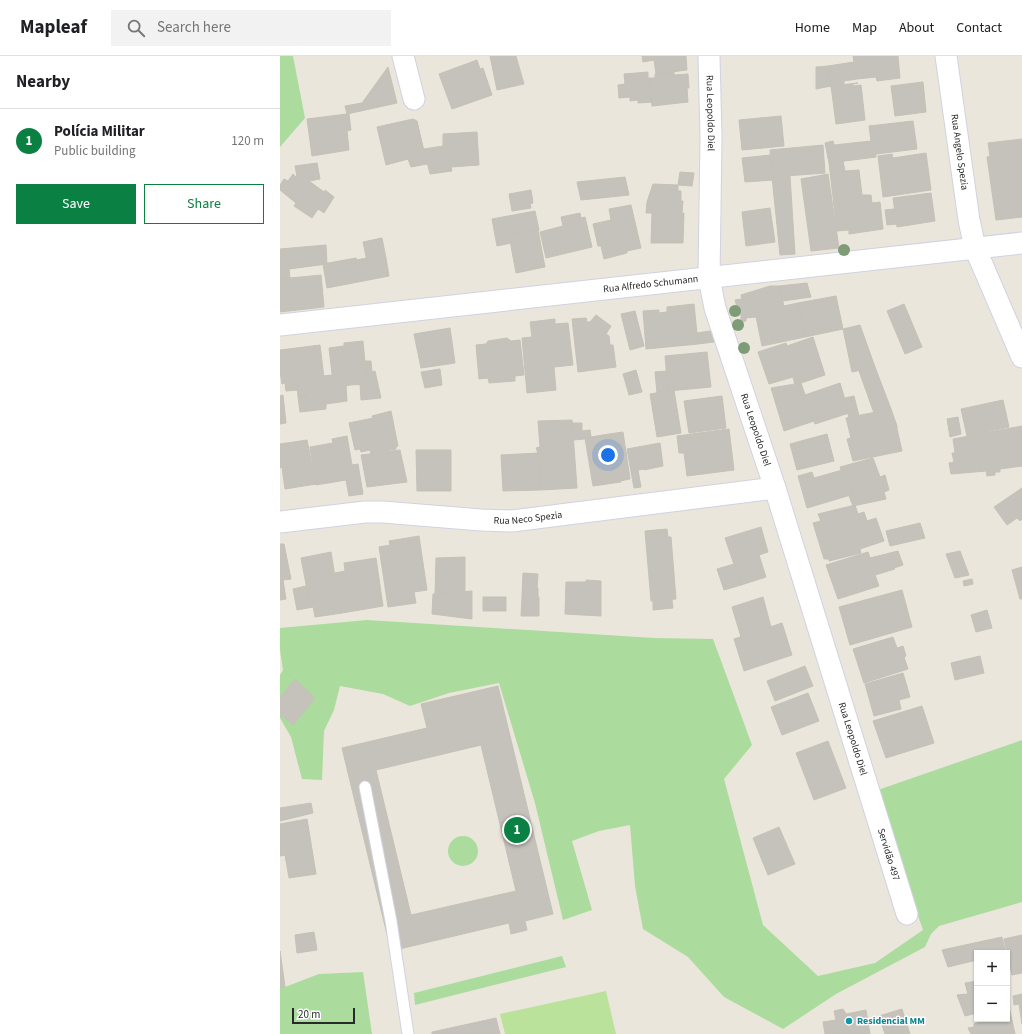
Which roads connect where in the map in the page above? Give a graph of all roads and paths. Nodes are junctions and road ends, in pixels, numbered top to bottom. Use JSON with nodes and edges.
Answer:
{"nodes":[{"id":1,"x":403,"y":56,"type":"edge"},
{"id":2,"x":709,"y":56,"type":"edge"},
{"id":3,"x":946,"y":56,"type":"edge"},
{"id":4,"x":414,"y":99,"type":"dead end"},
{"id":5,"x":1022,"y":243,"type":"edge"},
{"id":6,"x":975,"y":248,"type":"junction"},
{"id":7,"x":710,"y":278,"type":"junction"},
{"id":8,"x":280,"y":325,"type":"edge"},
{"id":9,"x":1022,"y":357,"type":"edge"},
{"id":10,"x":775,"y":488,"type":"junction"},
{"id":11,"x":280,"y":522,"type":"edge"},
{"id":12,"x":365,"y":787,"type":"dead end"},
{"id":13,"x":869,"y":794,"type":"joint"},
{"id":14,"x":907,"y":914,"type":"dead end"},
{"id":15,"x":408,"y":1034,"type":"edge"}],
"edges":[{"from":1,"to":4,"type":"street"},
{"from":2,"to":7,"type":"street","name":"Rua Leopoldo Diel"},
{"from":3,"to":6,"type":"street","name":"Rua Angelo Spezia"},
{"from":5,"to":6,"type":"street","name":"Rua Alfredo Schumann"},
{"from":6,"to":7,"type":"street","name":"Rua Alfredo Schumann"},
{"from":6,"to":9,"type":"street","name":"Rua Angelo Spezia"},
{"from":7,"to":8,"type":"street","name":"Rua Alfredo Schumann"},
{"from":7,"to":10,"type":"street","name":"Rua Leopoldo Diel"},
{"from":10,"to":11,"type":"street","name":"Rua Neco Spezia"},
{"from":10,"to":13,"type":"street","name":"Rua Leopoldo Diel"},
{"from":12,"to":15,"type":"lane"},
{"from":13,"to":14,"type":"street","name":"Servidão 497"}]}
